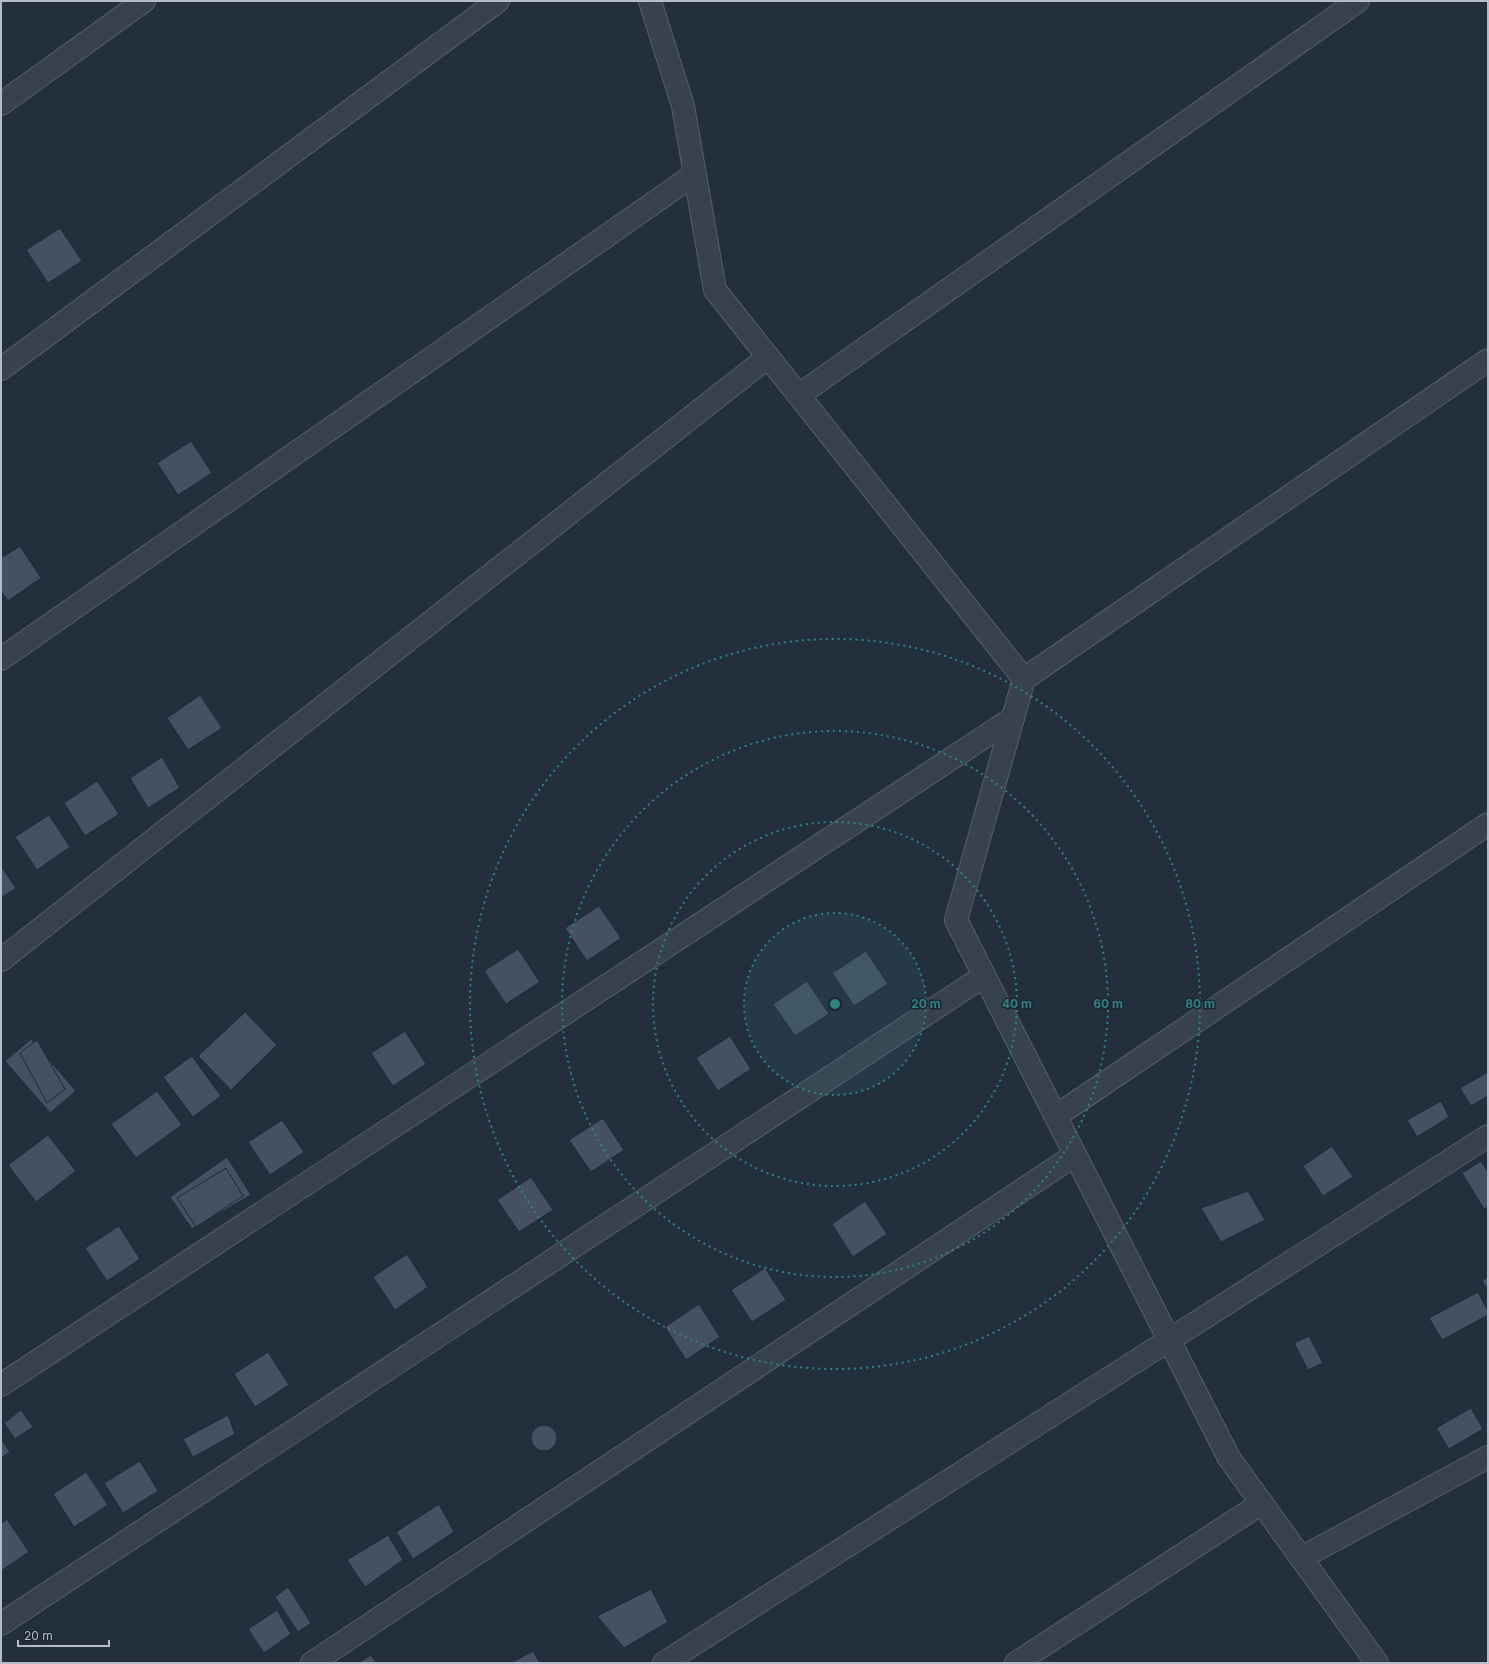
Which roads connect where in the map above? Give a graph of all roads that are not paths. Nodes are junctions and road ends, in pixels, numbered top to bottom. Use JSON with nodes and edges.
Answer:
{"nodes":[{"id":1,"x":144,"y":1,"type":"edge"},
{"id":2,"x":498,"y":1,"type":"edge"},
{"id":3,"x":650,"y":1,"type":"edge"},
{"id":4,"x":1358,"y":1,"type":"edge"},
{"id":5,"x":1,"y":104,"type":"edge"},
{"id":6,"x":695,"y":174,"type":"junction"},
{"id":7,"x":768,"y":357,"type":"junction"},
{"id":8,"x":1488,"y":360,"type":"edge"},
{"id":9,"x":1,"y":369,"type":"edge"},
{"id":10,"x":799,"y":395,"type":"junction"},
{"id":11,"x":1,"y":660,"type":"edge"},
{"id":12,"x":1024,"y":679,"type":"junction"},
{"id":13,"x":1013,"y":718,"type":"junction"},
{"id":14,"x":1488,"y":824,"type":"edge"},
{"id":15,"x":1,"y":960,"type":"edge"},
{"id":16,"x":984,"y":976,"type":"junction"},
{"id":17,"x":1056,"y":1116,"type":"junction"},
{"id":18,"x":1488,"y":1136,"type":"edge"},
{"id":19,"x":1075,"y":1156,"type":"junction"},
{"id":20,"x":1169,"y":1339,"type":"junction"},
{"id":21,"x":1,"y":1386,"type":"edge"},
{"id":22,"x":1488,"y":1458,"type":"edge"},
{"id":23,"x":1262,"y":1503,"type":"junction"},
{"id":24,"x":1301,"y":1558,"type":"junction"},
{"id":25,"x":1,"y":1624,"type":"edge"},
{"id":26,"x":312,"y":1663,"type":"edge"},
{"id":27,"x":664,"y":1663,"type":"edge"},
{"id":28,"x":1016,"y":1663,"type":"edge"},
{"id":29,"x":1378,"y":1663,"type":"edge"}],
"edges":[{"from":1,"to":5,"type":"street"},
{"from":2,"to":9,"type":"street"},
{"from":3,"to":6,"type":"street"},
{"from":4,"to":10,"type":"street"},
{"from":6,"to":7,"type":"street"},
{"from":6,"to":11,"type":"street"},
{"from":7,"to":10,"type":"street"},
{"from":7,"to":15,"type":"street"},
{"from":8,"to":12,"type":"street"},
{"from":10,"to":12,"type":"street"},
{"from":12,"to":13,"type":"street"},
{"from":13,"to":16,"type":"street"},
{"from":13,"to":21,"type":"street"},
{"from":14,"to":17,"type":"street"},
{"from":16,"to":17,"type":"street"},
{"from":16,"to":25,"type":"street"},
{"from":17,"to":19,"type":"street"},
{"from":18,"to":20,"type":"street"},
{"from":19,"to":20,"type":"street"},
{"from":19,"to":26,"type":"street"},
{"from":20,"to":23,"type":"street"},
{"from":20,"to":27,"type":"street"},
{"from":22,"to":24,"type":"street"},
{"from":23,"to":24,"type":"street"},
{"from":23,"to":28,"type":"street"},
{"from":24,"to":29,"type":"street"}]}
